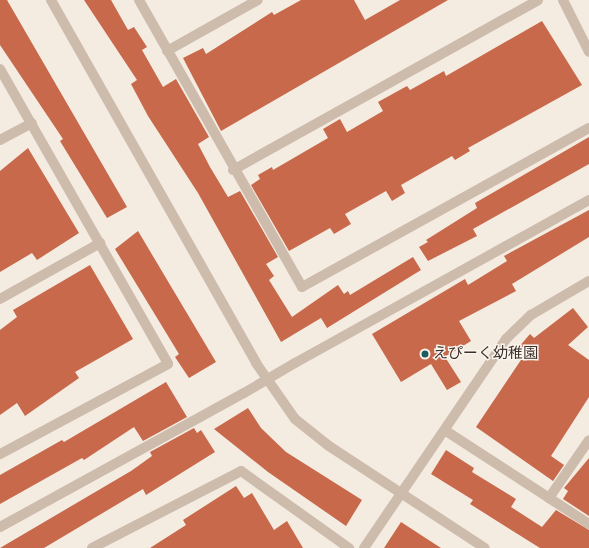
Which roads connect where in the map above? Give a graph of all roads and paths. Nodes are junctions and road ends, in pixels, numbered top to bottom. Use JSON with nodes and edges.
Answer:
{"nodes":[{"id":1,"x":51,"y":0,"type":"edge"},
{"id":2,"x":138,"y":0,"type":"edge"},
{"id":3,"x":258,"y":0,"type":"edge"},
{"id":4,"x":538,"y":0,"type":"edge"},
{"id":5,"x":563,"y":0,"type":"edge"},
{"id":6,"x":167,"y":51,"type":"junction"},
{"id":7,"x":589,"y":52,"type":"edge"},
{"id":8,"x":0,"y":68,"type":"edge"},
{"id":9,"x":32,"y":123,"type":"junction"},
{"id":10,"x":589,"y":128,"type":"edge"},
{"id":11,"x":0,"y":140,"type":"edge"},
{"id":12,"x":233,"y":170,"type":"junction"},
{"id":13,"x":589,"y":200,"type":"edge"},
{"id":14,"x":100,"y":243,"type":"junction"},
{"id":15,"x":589,"y":281,"type":"edge"},
{"id":16,"x":0,"y":299,"type":"edge"},
{"id":17,"x":446,"y":431,"type":"junction"},
{"id":18,"x":589,"y":440,"type":"edge"},
{"id":19,"x":0,"y":454,"type":"edge"},
{"id":20,"x":401,"y":492,"type":"junction"},
{"id":21,"x":549,"y":498,"type":"junction"},
{"id":22,"x":589,"y":524,"type":"edge"},
{"id":23,"x":0,"y":527,"type":"edge"},
{"id":24,"x":92,"y":548,"type":"edge"},
{"id":25,"x":349,"y":548,"type":"edge"},
{"id":26,"x":364,"y":548,"type":"edge"},
{"id":27,"x":485,"y":548,"type":"edge"}],
"edges":[{"from":1,"to":20,"type":"street"},
{"from":2,"to":6,"type":"street"},
{"from":3,"to":6,"type":"street"},
{"from":4,"to":12,"type":"street"},
{"from":5,"to":7,"type":"street"},
{"from":6,"to":12,"type":"street"},
{"from":8,"to":9,"type":"street"},
{"from":9,"to":11,"type":"street"},
{"from":9,"to":14,"type":"street"},
{"from":10,"to":12,"type":"street"},
{"from":13,"to":23,"type":"street","bridge":true},
{"from":14,"to":16,"type":"street"},
{"from":14,"to":19,"type":"street"},
{"from":15,"to":17,"type":"street"},
{"from":17,"to":20,"type":"street"},
{"from":17,"to":21,"type":"street"},
{"from":18,"to":21,"type":"street"},
{"from":20,"to":26,"type":"street"},
{"from":20,"to":27,"type":"street"},
{"from":21,"to":22,"type":"street"},
{"from":24,"to":25,"type":"street"}]}
